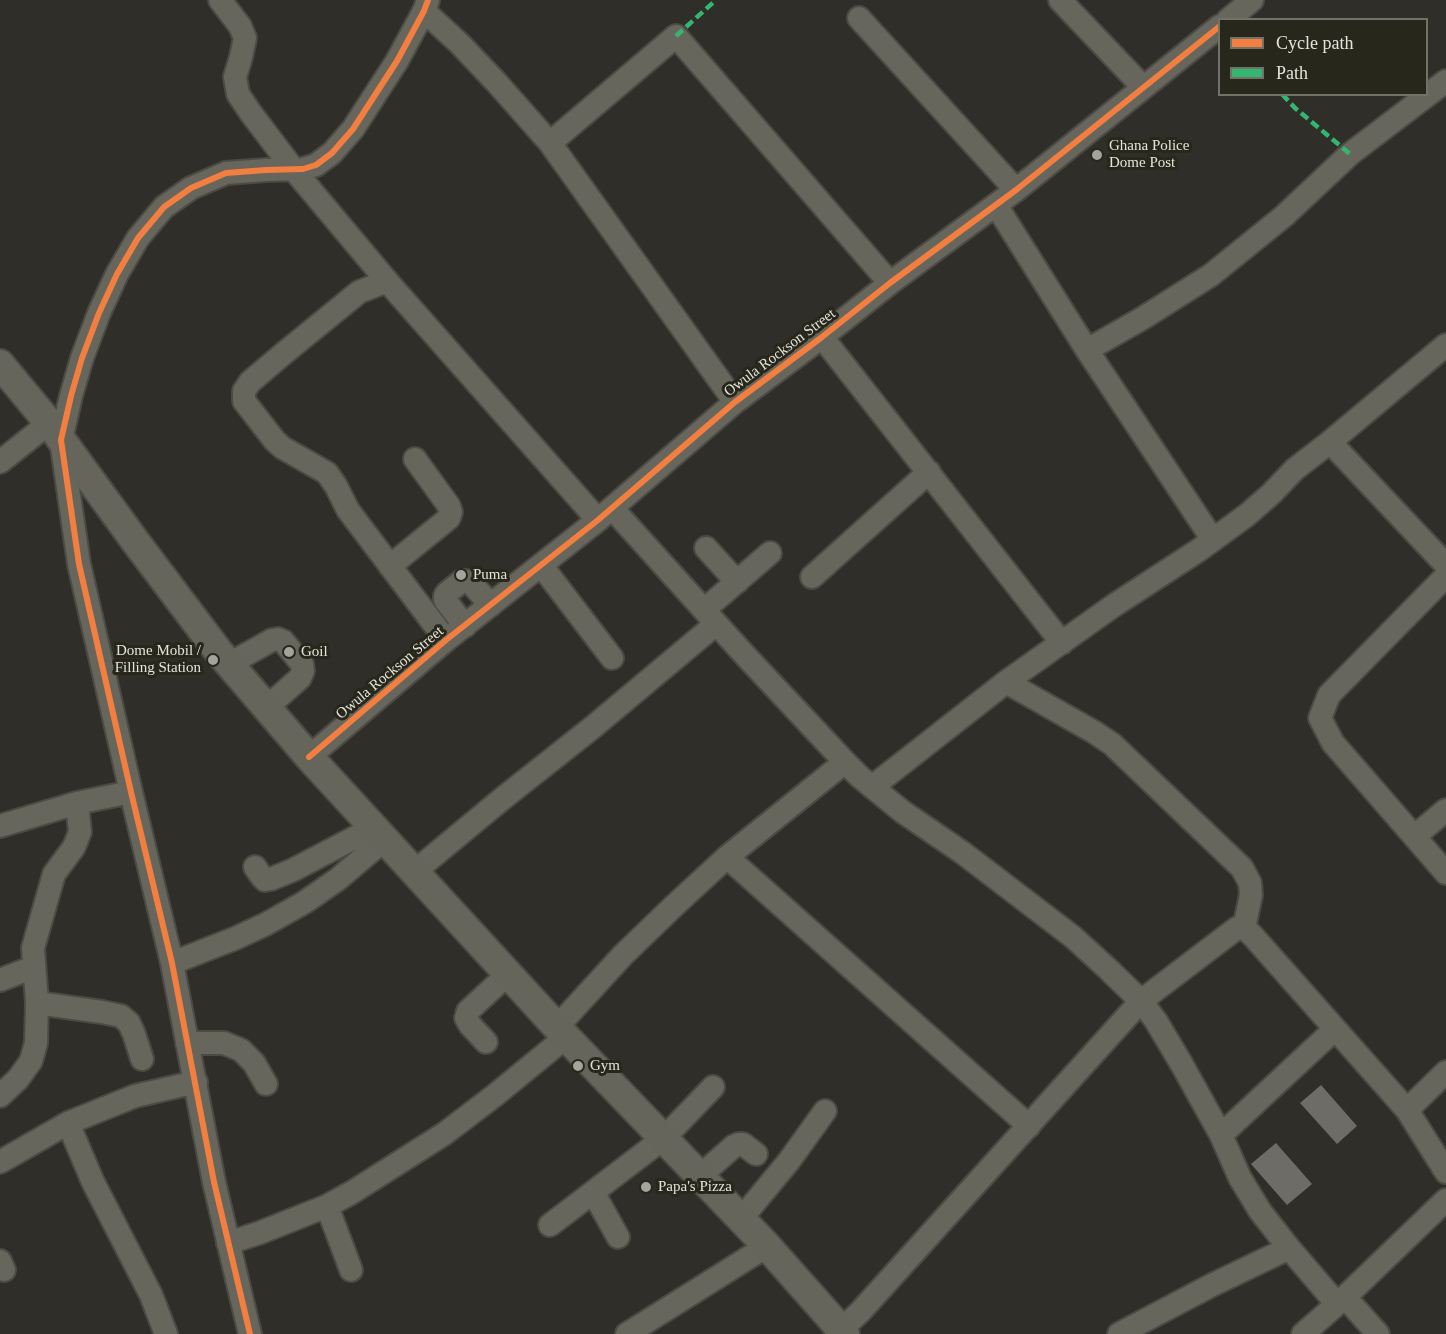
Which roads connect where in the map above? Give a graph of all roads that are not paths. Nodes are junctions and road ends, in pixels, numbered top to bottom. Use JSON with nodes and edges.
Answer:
{"nodes":[{"id":1,"x":220,"y":0,"type":"edge"},
{"id":2,"x":1060,"y":0,"type":"edge"},
{"id":3,"x":1252,"y":0,"type":"edge"},
{"id":4,"x":426,"y":5,"type":"edge"},
{"id":5,"x":859,"y":18,"type":"dead end"},
{"id":6,"x":1230,"y":18,"type":"edge"},
{"id":7,"x":1218,"y":28,"type":"edge"},
{"id":8,"x":1446,"y":81,"type":"edge"},
{"id":9,"x":1143,"y":87,"type":"junction"},
{"id":10,"x":1428,"y":95,"type":"edge"},
{"id":11,"x":1426,"y":96,"type":"edge"},
{"id":12,"x":550,"y":143,"type":"junction"},
{"id":13,"x":294,"y":170,"type":"junction"},
{"id":14,"x":1016,"y":190,"type":"junction"},
{"id":15,"x":996,"y":205,"type":"junction"},
{"id":16,"x":387,"y":281,"type":"junction"},
{"id":17,"x":890,"y":283,"type":"junction"},
{"id":18,"x":822,"y":337,"type":"junction"},
{"id":19,"x":1446,"y":345,"type":"edge"},
{"id":20,"x":1087,"y":350,"type":"junction"},
{"id":21,"x":0,"y":364,"type":"edge"},
{"id":22,"x":735,"y":402,"type":"junction"},
{"id":23,"x":55,"y":431,"type":"junction"},
{"id":24,"x":1330,"y":442,"type":"junction"},
{"id":25,"x":415,"y":459,"type":"dead end"},
{"id":26,"x":0,"y":462,"type":"edge"},
{"id":27,"x":929,"y":472,"type":"junction"},
{"id":28,"x":605,"y":514,"type":"junction"},
{"id":29,"x":1213,"y":540,"type":"junction"},
{"id":30,"x":706,"y":548,"type":"dead end"},
{"id":31,"x":770,"y":554,"type":"dead end"},
{"id":32,"x":541,"y":565,"type":"junction"},
{"id":33,"x":1446,"y":565,"type":"edge"},
{"id":34,"x":390,"y":566,"type":"junction"},
{"id":35,"x":1446,"y":576,"type":"edge"},
{"id":36,"x":812,"y":577,"type":"dead end"},
{"id":37,"x":737,"y":582,"type":"junction"},
{"id":38,"x":491,"y":605,"type":"junction"},
{"id":39,"x":710,"y":617,"type":"junction"},
{"id":40,"x":465,"y":626,"type":"junction"},
{"id":41,"x":446,"y":640,"type":"junction"},
{"id":42,"x":1062,"y":643,"type":"junction"},
{"id":43,"x":612,"y":658,"type":"dead end"},
{"id":44,"x":229,"y":664,"type":"junction"},
{"id":45,"x":1006,"y":682,"type":"junction"},
{"id":46,"x":266,"y":708,"type":"junction"},
{"id":47,"x":309,"y":757,"type":"junction"},
{"id":48,"x":845,"y":762,"type":"junction"},
{"id":49,"x":872,"y":787,"type":"junction"},
{"id":50,"x":131,"y":792,"type":"junction"},
{"id":51,"x":77,"y":803,"type":"junction"},
{"id":52,"x":1446,"y":810,"type":"edge"},
{"id":53,"x":0,"y":826,"type":"edge"},
{"id":54,"x":378,"y":834,"type":"junction"},
{"id":55,"x":1415,"y":837,"type":"junction"},
{"id":56,"x":727,"y":857,"type":"junction"},
{"id":57,"x":255,"y":867,"type":"dead end"},
{"id":58,"x":414,"y":872,"type":"junction"},
{"id":59,"x":1446,"y":873,"type":"edge"},
{"id":60,"x":1245,"y":928,"type":"junction"},
{"id":61,"x":172,"y":963,"type":"junction"},
{"id":62,"x":34,"y":967,"type":"junction"},
{"id":63,"x":508,"y":974,"type":"junction"},
{"id":64,"x":0,"y":980,"type":"edge"},
{"id":65,"x":1141,"y":1001,"type":"junction"},
{"id":66,"x":37,"y":1004,"type":"junction"},
{"id":67,"x":1334,"y":1030,"type":"junction"},
{"id":68,"x":562,"y":1032,"type":"junction"},
{"id":69,"x":486,"y":1042,"type":"dead end"},
{"id":70,"x":187,"y":1043,"type":"junction"},
{"id":71,"x":142,"y":1059,"type":"dead end"},
{"id":72,"x":1446,"y":1072,"type":"edge"},
{"id":73,"x":196,"y":1082,"type":"junction"},
{"id":74,"x":266,"y":1084,"type":"dead end"},
{"id":75,"x":713,"y":1087,"type":"dead end"},
{"id":76,"x":0,"y":1096,"type":"edge"},
{"id":77,"x":1407,"y":1110,"type":"junction"},
{"id":78,"x":825,"y":1111,"type":"dead end"},
{"id":79,"x":68,"y":1123,"type":"junction"},
{"id":80,"x":1029,"y":1126,"type":"junction"},
{"id":81,"x":1221,"y":1135,"type":"junction"},
{"id":82,"x":664,"y":1138,"type":"junction"},
{"id":83,"x":756,"y":1154,"type":"dead end"},
{"id":84,"x":0,"y":1162,"type":"edge"},
{"id":85,"x":1446,"y":1172,"type":"edge"},
{"id":86,"x":700,"y":1176,"type":"junction"},
{"id":87,"x":593,"y":1192,"type":"junction"},
{"id":88,"x":1446,"y":1200,"type":"edge"},
{"id":89,"x":327,"y":1206,"type":"junction"},
{"id":90,"x":741,"y":1219,"type":"junction"},
{"id":91,"x":550,"y":1225,"type":"dead end"},
{"id":92,"x":618,"y":1237,"type":"dead end"},
{"id":93,"x":228,"y":1243,"type":"junction"},
{"id":94,"x":767,"y":1246,"type":"junction"},
{"id":95,"x":1289,"y":1248,"type":"junction"},
{"id":96,"x":351,"y":1270,"type":"dead end"},
{"id":97,"x":1341,"y":1301,"type":"junction"},
{"id":98,"x":841,"y":1333,"type":"edge"},
{"id":99,"x":166,"y":1334,"type":"edge"},
{"id":100,"x":250,"y":1334,"type":"edge"},
{"id":101,"x":627,"y":1334,"type":"edge"},
{"id":102,"x":1119,"y":1334,"type":"edge"},
{"id":103,"x":1303,"y":1334,"type":"edge"},
{"id":104,"x":1378,"y":1334,"type":"edge"}],
"edges":[{"from":1,"to":13,"type":"street"},
{"from":2,"to":9,"type":"street"},
{"from":3,"to":6,"type":"street"},
{"from":4,"to":12,"type":"street"},
{"from":4,"to":13,"type":"street"},
{"from":5,"to":14,"type":"street"},
{"from":7,"to":9,"type":"street","name":"Owula Rockson Street"},
{"from":8,"to":10,"type":"street"},
{"from":9,"to":14,"type":"street","name":"Owula Rockson Street"},
{"from":11,"to":20,"type":"street"},
{"from":12,"to":17,"type":"street"},
{"from":12,"to":22,"type":"street"},
{"from":13,"to":16,"type":"street"},
{"from":13,"to":23,"type":"street"},
{"from":14,"to":15,"type":"street","name":"Owula Rockson Street"},
{"from":15,"to":17,"type":"street","name":"Owula Rockson Street"},
{"from":15,"to":20,"type":"street"},
{"from":16,"to":28,"type":"street"},
{"from":16,"to":34,"type":"street"},
{"from":17,"to":18,"type":"street","name":"Owula Rockson Street"},
{"from":18,"to":22,"type":"street","name":"Owula Rockson Street"},
{"from":18,"to":27,"type":"street"},
{"from":19,"to":24,"type":"street"},
{"from":20,"to":29,"type":"street"},
{"from":21,"to":23,"type":"main road"},
{"from":22,"to":28,"type":"street","name":"Owula Rockson Street"},
{"from":23,"to":26,"type":"street"},
{"from":23,"to":44,"type":"main road"},
{"from":23,"to":50,"type":"street"},
{"from":24,"to":29,"type":"street"},
{"from":24,"to":33,"type":"street"},
{"from":25,"to":34,"type":"street"},
{"from":27,"to":36,"type":"street"},
{"from":27,"to":42,"type":"street"},
{"from":28,"to":32,"type":"street","name":"Owula Rockson Street"},
{"from":28,"to":39,"type":"street"},
{"from":29,"to":42,"type":"street"},
{"from":30,"to":37,"type":"street"},
{"from":31,"to":37,"type":"street"},
{"from":32,"to":38,"type":"street","name":"Owula Rockson Street"},
{"from":32,"to":43,"type":"street"},
{"from":34,"to":41,"type":"street"},
{"from":35,"to":55,"type":"street"},
{"from":37,"to":39,"type":"street"},
{"from":38,"to":40,"type":"street","name":"Owula Rockson Street"},
{"from":38,"to":40,"type":"street"},
{"from":39,"to":48,"type":"street"},
{"from":39,"to":58,"type":"street"},
{"from":40,"to":41,"type":"street","name":"Owula Rockson Street"},
{"from":41,"to":47,"type":"street","name":"Owula Rockson Street"},
{"from":42,"to":45,"type":"street"},
{"from":44,"to":46,"type":"main road"},
{"from":44,"to":46,"type":"street"},
{"from":45,"to":49,"type":"street"},
{"from":45,"to":60,"type":"street"},
{"from":46,"to":47,"type":"main road"},
{"from":47,"to":54,"type":"main road"},
{"from":48,"to":49,"type":"street"},
{"from":48,"to":56,"type":"street"},
{"from":49,"to":65,"type":"street"},
{"from":50,"to":51,"type":"street"},
{"from":50,"to":61,"type":"street"},
{"from":51,"to":53,"type":"street"},
{"from":51,"to":62,"type":"street"},
{"from":52,"to":55,"type":"street"},
{"from":54,"to":57,"type":"street"},
{"from":54,"to":58,"type":"main road"},
{"from":54,"to":61,"type":"street"},
{"from":55,"to":59,"type":"street"},
{"from":56,"to":68,"type":"street"},
{"from":56,"to":80,"type":"street"},
{"from":58,"to":63,"type":"main road"},
{"from":60,"to":65,"type":"street"},
{"from":60,"to":67,"type":"street"},
{"from":61,"to":70,"type":"street"},
{"from":62,"to":64,"type":"street"},
{"from":62,"to":66,"type":"street"},
{"from":63,"to":68,"type":"main road"},
{"from":63,"to":69,"type":"street"},
{"from":65,"to":80,"type":"street"},
{"from":65,"to":81,"type":"street"},
{"from":66,"to":71,"type":"street"},
{"from":66,"to":76,"type":"street"},
{"from":67,"to":77,"type":"street"},
{"from":67,"to":81,"type":"street"},
{"from":68,"to":82,"type":"main road"},
{"from":68,"to":89,"type":"street"},
{"from":70,"to":73,"type":"street"},
{"from":70,"to":74,"type":"street"},
{"from":72,"to":77,"type":"street"},
{"from":73,"to":79,"type":"street"},
{"from":73,"to":93,"type":"street"},
{"from":75,"to":82,"type":"street"},
{"from":77,"to":85,"type":"street"},
{"from":78,"to":90,"type":"street"},
{"from":79,"to":84,"type":"street"},
{"from":79,"to":99,"type":"street"},
{"from":80,"to":98,"type":"street"},
{"from":81,"to":95,"type":"street"},
{"from":82,"to":86,"type":"main road"},
{"from":82,"to":87,"type":"street"},
{"from":83,"to":86,"type":"street"},
{"from":86,"to":90,"type":"main road"},
{"from":87,"to":91,"type":"street"},
{"from":87,"to":92,"type":"street"},
{"from":88,"to":97,"type":"street"},
{"from":89,"to":93,"type":"street"},
{"from":89,"to":96,"type":"street"},
{"from":90,"to":94,"type":"main road"},
{"from":93,"to":100,"type":"street"},
{"from":94,"to":98,"type":"main road"},
{"from":94,"to":101,"type":"street"},
{"from":95,"to":97,"type":"street"},
{"from":95,"to":102,"type":"street"},
{"from":97,"to":103,"type":"street"},
{"from":97,"to":104,"type":"street"}]}
